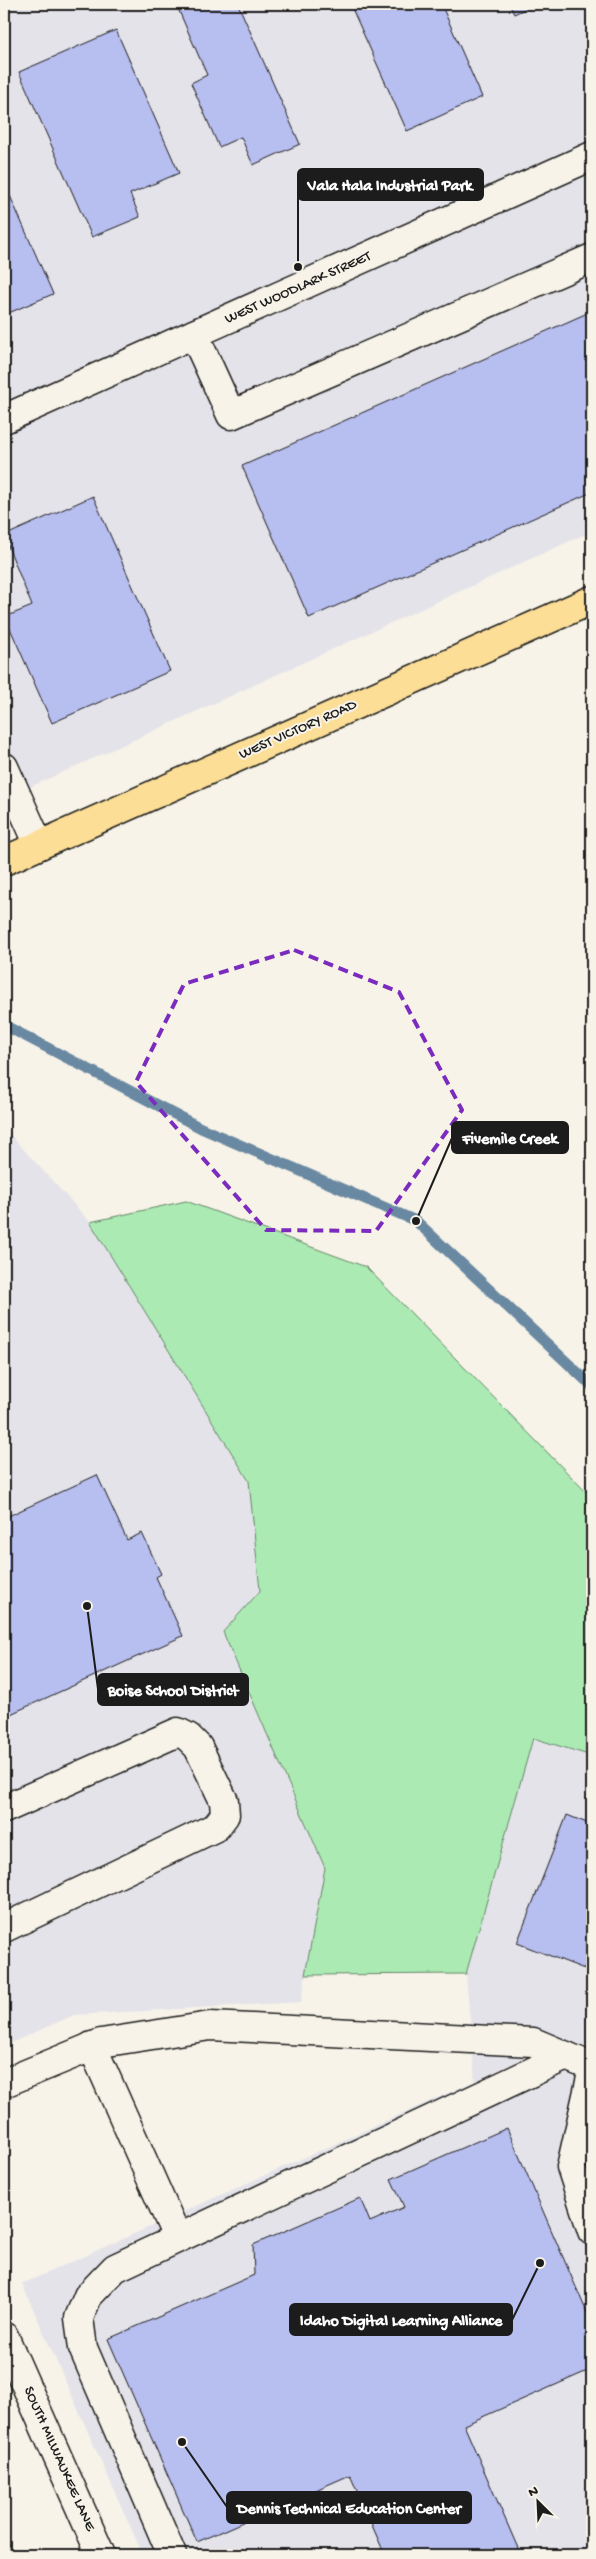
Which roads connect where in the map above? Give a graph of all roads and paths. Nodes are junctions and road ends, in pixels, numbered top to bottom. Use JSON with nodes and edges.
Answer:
{"nodes":[{"id":1,"x":592,"y":156,"type":"edge"},
{"id":2,"x":592,"y":258,"type":"edge"},
{"id":3,"x":194,"y":334,"type":"junction"},
{"id":4,"x":6,"y":414,"type":"edge"},
{"id":5,"x":592,"y":600,"type":"edge"},
{"id":6,"x":4,"y":767,"type":"edge"},
{"id":7,"x":39,"y":845,"type":"junction"},
{"id":8,"x":4,"y":861,"type":"edge"},
{"id":9,"x":4,"y":1809,"type":"edge"},
{"id":10,"x":4,"y":1928,"type":"edge"},
{"id":11,"x":92,"y":2046,"type":"junction"},
{"id":12,"x":566,"y":2056,"type":"junction"},
{"id":13,"x":592,"y":2067,"type":"edge"},
{"id":14,"x":592,"y":2073,"type":"edge"},
{"id":15,"x":4,"y":2083,"type":"edge"},
{"id":16,"x":592,"y":2231,"type":"edge"},
{"id":17,"x":177,"y":2237,"type":"junction"},
{"id":18,"x":4,"y":2336,"type":"edge"},
{"id":19,"x":101,"y":2555,"type":"edge"},
{"id":20,"x":172,"y":2555,"type":"edge"}],
"edges":[{"from":1,"to":3,"type":"street","name":"WEST WOODLARK STREET"},
{"from":2,"to":3,"type":"street"},
{"from":3,"to":4,"type":"street","name":"WEST WOODLARK STREET"},
{"from":5,"to":7,"type":"main road","name":"WEST VICTORY ROAD"},
{"from":6,"to":7,"type":"street"},
{"from":7,"to":8,"type":"main road","name":"WEST VICTORY ROAD"},
{"from":9,"to":10,"type":"street"},
{"from":11,"to":12,"type":"street"},
{"from":11,"to":15,"type":"street"},
{"from":11,"to":17,"type":"street"},
{"from":12,"to":13,"type":"street"},
{"from":12,"to":17,"type":"street"},
{"from":14,"to":16,"type":"street"},
{"from":17,"to":20,"type":"street"},
{"from":18,"to":19,"type":"street","name":"SOUTH MILWAUKEE LANE"}]}
